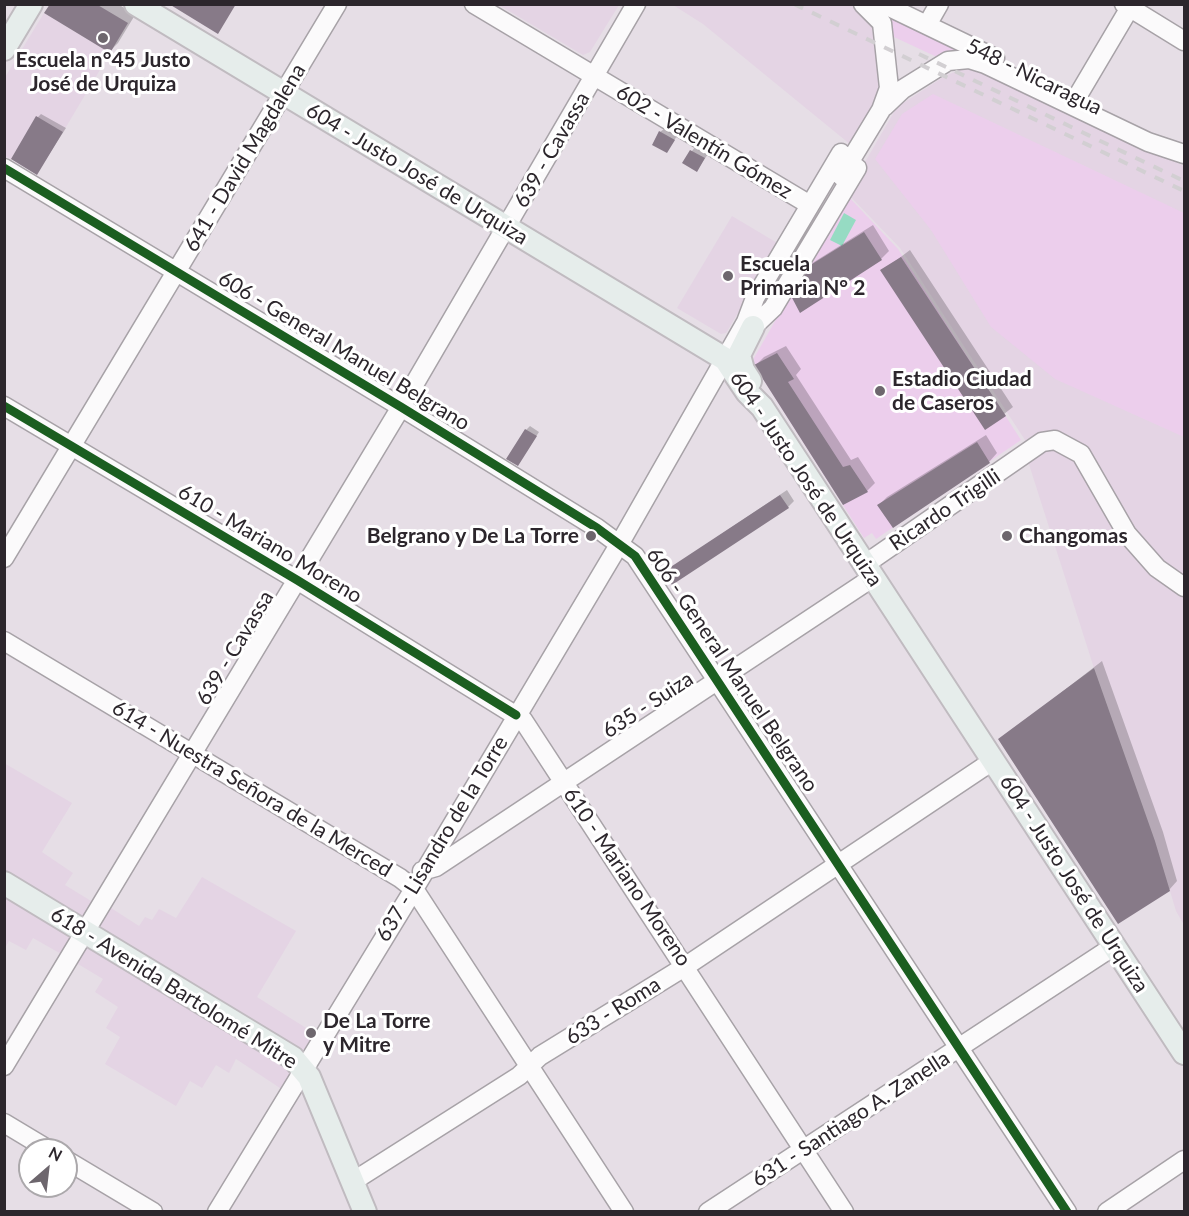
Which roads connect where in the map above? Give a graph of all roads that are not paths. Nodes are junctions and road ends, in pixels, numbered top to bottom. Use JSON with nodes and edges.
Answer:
{"nodes":[{"id":1,"x":31,"y":4,"type":"edge"},
{"id":2,"x":136,"y":4,"type":"edge"},
{"id":3,"x":337,"y":4,"type":"edge"},
{"id":4,"x":474,"y":4,"type":"edge"},
{"id":5,"x":636,"y":4,"type":"edge"},
{"id":6,"x":863,"y":4,"type":"edge"},
{"id":7,"x":883,"y":4,"type":"edge"},
{"id":8,"x":939,"y":4,"type":"edge"},
{"id":9,"x":1128,"y":6,"type":"edge"},
{"id":10,"x":927,"y":25,"type":"junction"},
{"id":11,"x":1185,"y":41,"type":"edge"},
{"id":12,"x":4,"y":49,"type":"edge"},
{"id":13,"x":594,"y":77,"type":"junction"},
{"id":14,"x":284,"y":93,"type":"junction"},
{"id":15,"x":1077,"y":98,"type":"junction"},
{"id":16,"x":881,"y":110,"type":"junction"},
{"id":17,"x":1185,"y":152,"type":"edge"},
{"id":18,"x":841,"y":153,"type":"dead end"},
{"id":19,"x":860,"y":163,"type":"dead end"},
{"id":20,"x":4,"y":168,"type":"edge"},
{"id":21,"x":810,"y":205,"type":"junction"},
{"id":22,"x":506,"y":228,"type":"junction"},
{"id":23,"x":176,"y":270,"type":"junction"},
{"id":24,"x":750,"y":325,"type":"junction"},
{"id":25,"x":725,"y":359,"type":"junction"},
{"id":26,"x":4,"y":406,"type":"edge"},
{"id":27,"x":401,"y":406,"type":"junction"},
{"id":28,"x":762,"y":407,"type":"junction"},
{"id":29,"x":71,"y":446,"type":"junction"},
{"id":30,"x":620,"y":543,"type":"junction"},
{"id":31,"x":4,"y":558,"type":"edge"},
{"id":32,"x":868,"y":571,"type":"junction"},
{"id":33,"x":297,"y":580,"type":"junction"},
{"id":34,"x":1185,"y":587,"type":"edge"},
{"id":35,"x":4,"y":641,"type":"edge"},
{"id":36,"x":719,"y":681,"type":"junction"},
{"id":37,"x":516,"y":715,"type":"junction"},
{"id":38,"x":194,"y":753,"type":"junction"},
{"id":39,"x":994,"y":760,"type":"junction"},
{"id":40,"x":564,"y":782,"type":"junction"},
{"id":41,"x":839,"y":863,"type":"junction"},
{"id":42,"x":422,"y":871,"type":"junction"},
{"id":43,"x":4,"y":883,"type":"edge"},
{"id":44,"x":414,"y":889,"type":"junction"},
{"id":45,"x":86,"y":932,"type":"junction"},
{"id":46,"x":1114,"y":946,"type":"junction"},
{"id":47,"x":686,"y":966,"type":"junction"},
{"id":48,"x":960,"y":1048,"type":"junction"},
{"id":49,"x":1185,"y":1053,"type":"edge"},
{"id":50,"x":4,"y":1066,"type":"edge"},
{"id":51,"x":529,"y":1066,"type":"junction"},
{"id":52,"x":304,"y":1069,"type":"junction"},
{"id":53,"x":4,"y":1123,"type":"edge"},
{"id":54,"x":30,"y":1138,"type":"edge"},
{"id":55,"x":805,"y":1150,"type":"junction"},
{"id":56,"x":1185,"y":1160,"type":"edge"},
{"id":57,"x":78,"y":1167,"type":"edge"},
{"id":58,"x":352,"y":1182,"type":"junction"},
{"id":59,"x":153,"y":1212,"type":"edge"},
{"id":60,"x":217,"y":1212,"type":"edge"},
{"id":61,"x":365,"y":1212,"type":"edge"},
{"id":62,"x":624,"y":1212,"type":"edge"},
{"id":63,"x":708,"y":1212,"type":"edge"},
{"id":64,"x":844,"y":1212,"type":"edge"},
{"id":65,"x":1067,"y":1212,"type":"edge"},
{"id":66,"x":1107,"y":1212,"type":"edge"}],
"edges":[{"from":1,"to":12,"type":"main road"},
{"from":2,"to":14,"type":"main road","name":"604 - Justo José de Urquiza"},
{"from":3,"to":14,"type":"street","name":"641 - David Magdalena"},
{"from":4,"to":13,"type":"street","name":"602 - Valentín Gómez"},
{"from":5,"to":13,"type":"street","name":"639 - Cavassa"},
{"from":6,"to":16,"type":"street"},
{"from":7,"to":10,"type":"street","name":"548 - Nicaragua"},
{"from":8,"to":10,"type":"street"},
{"from":9,"to":11,"type":"street"},
{"from":9,"to":15,"type":"street"},
{"from":10,"to":15,"type":"street","name":"548 - Nicaragua"},
{"from":13,"to":21,"type":"street","name":"602 - Valentín Gómez"},
{"from":13,"to":22,"type":"street","name":"639 - Cavassa"},
{"from":14,"to":22,"type":"main road","name":"604 - Justo José de Urquiza"},
{"from":14,"to":23,"type":"street","name":"641 - David Magdalena"},
{"from":15,"to":17,"type":"street","name":"548 - Nicaragua"},
{"from":16,"to":17,"type":"street"},
{"from":16,"to":24,"type":"street"},
{"from":18,"to":21,"type":"street","name":"637 - Lisandro de la Torre"},
{"from":19,"to":24,"type":"street","name":"637 - Lisandro de la Torre"},
{"from":20,"to":23,"type":"street","name":"606 - General Manuel Belgrano"},
{"from":21,"to":24,"type":"street","name":"637 - Lisandro de la Torre"},
{"from":22,"to":25,"type":"main road","name":"604 - Justo José de Urquiza"},
{"from":22,"to":27,"type":"street","name":"639 - Cavassa"},
{"from":23,"to":27,"type":"street","name":"606 - General Manuel Belgrano"},
{"from":23,"to":29,"type":"street","name":"641 - David Magdalena"},
{"from":24,"to":25,"type":"street","name":"637 - Lisandro de la Torre"},
{"from":24,"to":28,"type":"main road"},
{"from":25,"to":28,"type":"main road","name":"604 - Justo José de Urquiza"},
{"from":25,"to":30,"type":"street","name":"637 - Lisandro de la Torre"},
{"from":26,"to":29,"type":"street","name":"610 - Mariano Moreno"},
{"from":27,"to":30,"type":"street","name":"606 - General Manuel Belgrano"},
{"from":27,"to":33,"type":"street","name":"639 - Cavassa"},
{"from":28,"to":32,"type":"main road","name":"604 - Justo José de Urquiza"},
{"from":29,"to":31,"type":"street","name":"641 - David Magdalena"},
{"from":29,"to":33,"type":"street","name":"610 - Mariano Moreno"},
{"from":30,"to":36,"type":"street","name":"606 - General Manuel Belgrano"},
{"from":30,"to":37,"type":"street","name":"637 - Lisandro de la Torre"},
{"from":32,"to":34,"type":"street","name":"Ricardo Trigilli"},
{"from":32,"to":36,"type":"street","name":"635 - Suiza"},
{"from":32,"to":39,"type":"main road","name":"604 - Justo José de Urquiza"},
{"from":33,"to":37,"type":"street","name":"610 - Mariano Moreno"},
{"from":33,"to":38,"type":"street","name":"639 - Cavassa"},
{"from":35,"to":38,"type":"street","name":"614 - Nuestra Señora de la Merced"},
{"from":36,"to":40,"type":"street","name":"635 - Suiza"},
{"from":36,"to":41,"type":"street","name":"606 - General Manuel Belgrano"},
{"from":37,"to":40,"type":"street","name":"610 - Mariano Moreno"},
{"from":37,"to":42,"type":"street","name":"637 - Lisandro de la Torre"},
{"from":38,"to":44,"type":"street","name":"614 - Nuestra Señora de la Merced"},
{"from":38,"to":45,"type":"street","name":"639 - Cavassa"},
{"from":39,"to":41,"type":"street","name":"633 - Roma"},
{"from":39,"to":46,"type":"main road","name":"604 - Justo José de Urquiza"},
{"from":40,"to":42,"type":"street","name":"635 - Suiza"},
{"from":40,"to":47,"type":"street","name":"610 - Mariano Moreno"},
{"from":41,"to":47,"type":"street","name":"633 - Roma"},
{"from":41,"to":48,"type":"street","name":"606 - General Manuel Belgrano"},
{"from":42,"to":44,"type":"street","name":"637 - Lisandro de la Torre"},
{"from":43,"to":45,"type":"main road","name":"618 - Avenida Bartolomé Mitre"},
{"from":44,"to":51,"type":"street","name":"614 - Nuestra Señora de la Merced"},
{"from":44,"to":52,"type":"street","name":"637 - Lisandro de la Torre"},
{"from":45,"to":50,"type":"street","name":"639 - Cavassa"},
{"from":45,"to":52,"type":"main road","name":"618 - Avenida Bartolomé Mitre"},
{"from":46,"to":48,"type":"street","name":"631 - Santiago A. Zanella"},
{"from":46,"to":49,"type":"main road","name":"604 - Justo José de Urquiza"},
{"from":47,"to":51,"type":"street","name":"633 - Roma"},
{"from":47,"to":55,"type":"street","name":"610 - Mariano Moreno"},
{"from":48,"to":55,"type":"street","name":"631 - Santiago A. Zanella"},
{"from":48,"to":65,"type":"street","name":"606 - General Manuel Belgrano"},
{"from":51,"to":58,"type":"street","name":"633 - Roma"},
{"from":51,"to":62,"type":"street","name":"614 - Nuestra Señora de la Merced"},
{"from":52,"to":58,"type":"main road","name":"618 - Avenida Bartolomé Mitre"},
{"from":52,"to":60,"type":"street","name":"637 - Lisandro de la Torre"},
{"from":53,"to":54,"type":"street"},
{"from":55,"to":63,"type":"street","name":"631 - Santiago A. Zanella"},
{"from":55,"to":64,"type":"street","name":"610 - Mariano Moreno"},
{"from":56,"to":66,"type":"street"},
{"from":57,"to":59,"type":"street"},
{"from":58,"to":61,"type":"main road","name":"618 - Avenida Bartolomé Mitre"}]}
